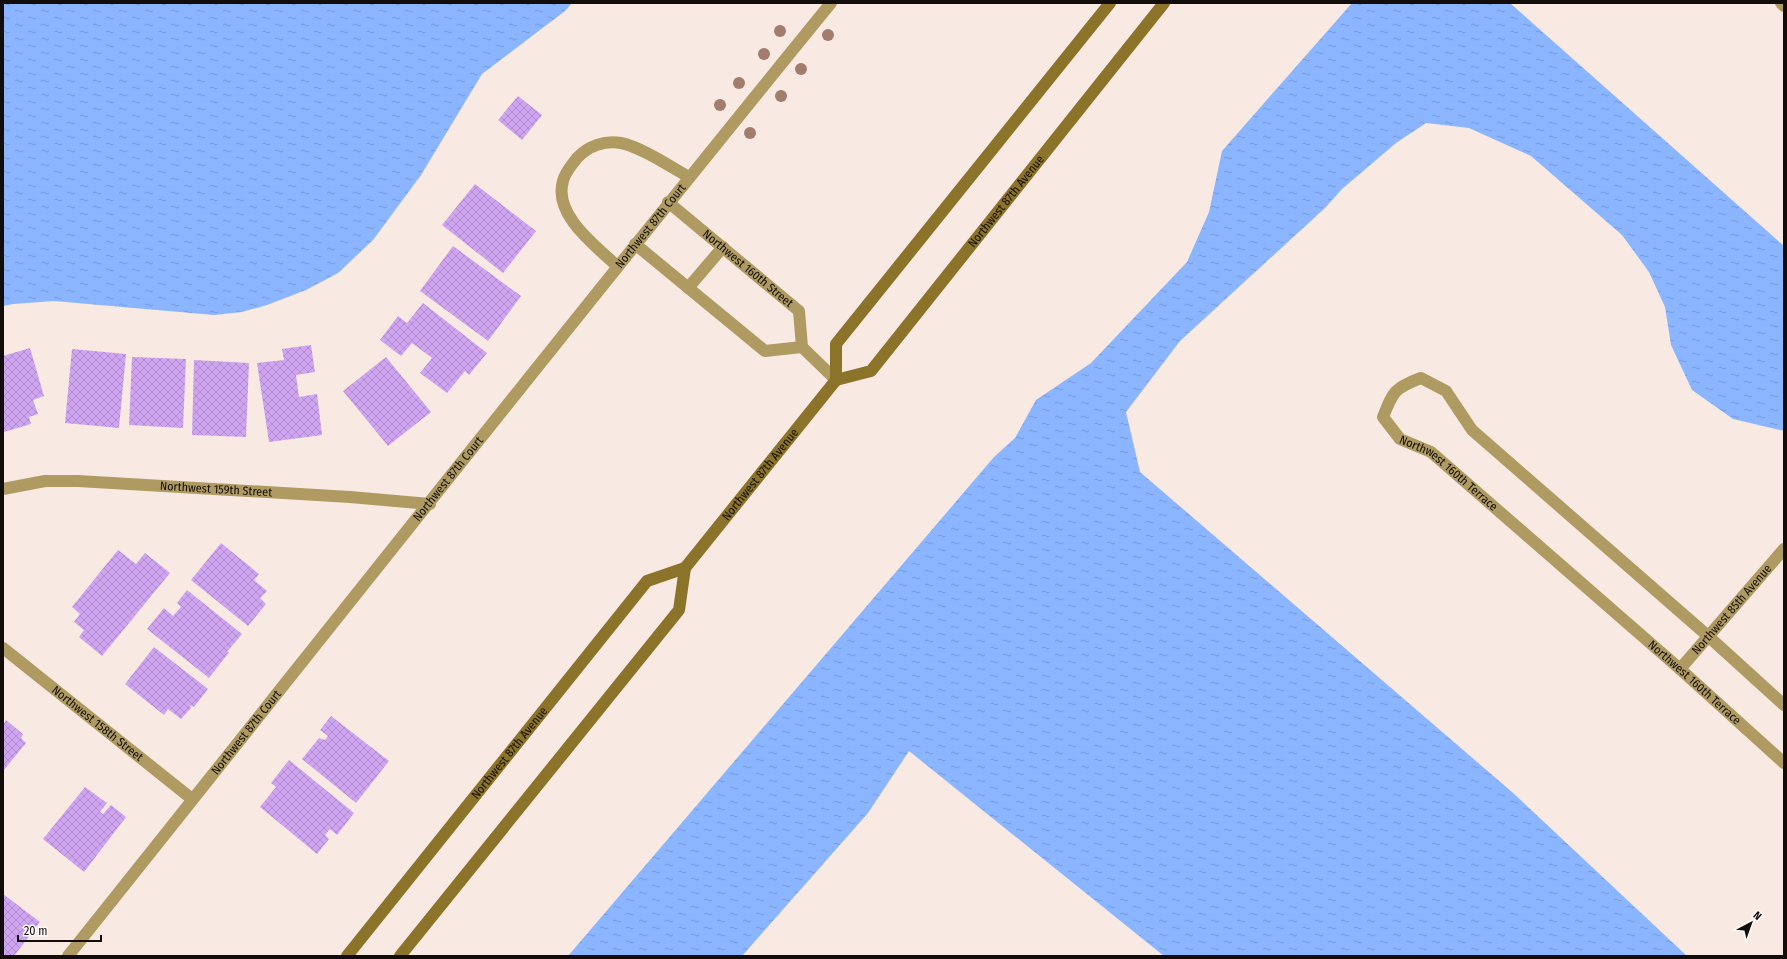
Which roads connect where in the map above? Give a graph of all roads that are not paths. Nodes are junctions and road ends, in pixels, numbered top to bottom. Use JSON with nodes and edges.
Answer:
{"nodes":[{"id":1,"x":831,"y":3,"type":"edge"},
{"id":2,"x":1110,"y":3,"type":"edge"},
{"id":3,"x":1164,"y":3,"type":"edge"},
{"id":4,"x":1781,"y":3,"type":"edge"},
{"id":5,"x":1784,"y":6,"type":"edge"},
{"id":6,"x":689,"y":177,"type":"junction"},
{"id":7,"x":668,"y":202,"type":"junction"},
{"id":8,"x":635,"y":244,"type":"junction"},
{"id":9,"x":723,"y":247,"type":"junction"},
{"id":10,"x":617,"y":266,"type":"junction"},
{"id":11,"x":688,"y":288,"type":"junction"},
{"id":12,"x":802,"y":347,"type":"junction"},
{"id":13,"x":836,"y":380,"type":"junction"},
{"id":14,"x":3,"y":489,"type":"edge"},
{"id":15,"x":430,"y":504,"type":"junction"},
{"id":16,"x":1784,"y":549,"type":"edge"},
{"id":17,"x":685,"y":568,"type":"junction"},
{"id":18,"x":1708,"y":636,"type":"junction"},
{"id":19,"x":3,"y":648,"type":"edge"},
{"id":20,"x":1680,"y":669,"type":"junction"},
{"id":21,"x":1784,"y":705,"type":"edge"},
{"id":22,"x":1784,"y":763,"type":"edge"},
{"id":23,"x":192,"y":799,"type":"junction"},
{"id":24,"x":68,"y":956,"type":"edge"},
{"id":25,"x":347,"y":956,"type":"edge"},
{"id":26,"x":400,"y":956,"type":"edge"}],
"edges":[{"from":1,"to":6,"type":"street","name":"Northwest 87th Court"},
{"from":2,"to":13,"type":"street"},
{"from":3,"to":13,"type":"street","name":"Northwest 87th Avenue"},
{"from":4,"to":5,"type":"street"},
{"from":6,"to":7,"type":"street","name":"Northwest 87th Court"},
{"from":6,"to":10,"type":"street"},
{"from":7,"to":8,"type":"street","name":"Northwest 87th Court"},
{"from":7,"to":9,"type":"street","name":"Northwest 160th Street"},
{"from":8,"to":10,"type":"street","name":"Northwest 87th Court"},
{"from":8,"to":11,"type":"street"},
{"from":9,"to":11,"type":"street"},
{"from":9,"to":12,"type":"street","name":"Northwest 160th Street"},
{"from":10,"to":15,"type":"street","name":"Northwest 87th Court"},
{"from":11,"to":12,"type":"street"},
{"from":12,"to":13,"type":"street"},
{"from":13,"to":17,"type":"street","name":"Northwest 87th Avenue"},
{"from":14,"to":15,"type":"street","name":"Northwest 159th Street"},
{"from":15,"to":23,"type":"street","name":"Northwest 87th Court"},
{"from":16,"to":18,"type":"street","name":"Northwest 85th Avenue"},
{"from":17,"to":25,"type":"street","name":"Northwest 87th Avenue"},
{"from":17,"to":26,"type":"street"},
{"from":18,"to":20,"type":"street","name":"Northwest 85th Avenue"},
{"from":18,"to":20,"type":"street","name":"Northwest 160th Terrace"},
{"from":18,"to":21,"type":"street","name":"Northwest 160th Terrace"},
{"from":19,"to":23,"type":"street","name":"Northwest 158th Street"},
{"from":20,"to":22,"type":"street","name":"Northwest 160th Terrace"},
{"from":23,"to":24,"type":"street","name":"Northwest 87th Court"}]}
